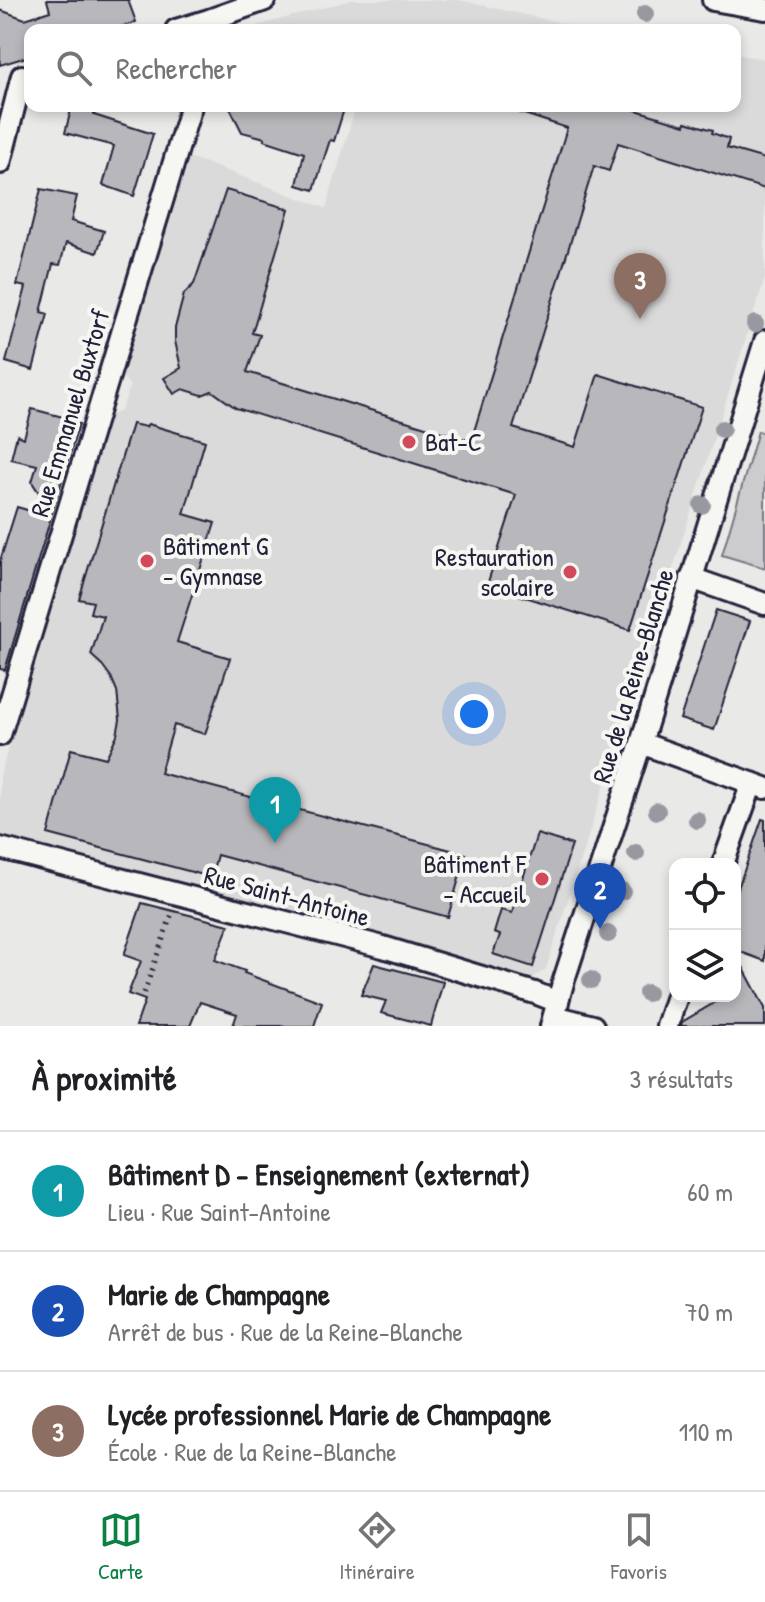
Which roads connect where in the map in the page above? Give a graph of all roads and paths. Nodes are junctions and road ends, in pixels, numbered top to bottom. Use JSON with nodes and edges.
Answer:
{"nodes":[{"id":1,"x":265,"y":0,"type":"edge"},
{"id":2,"x":713,"y":0,"type":"edge"},
{"id":3,"x":765,"y":9,"type":"edge"},
{"id":4,"x":210,"y":24,"type":"edge"},
{"id":5,"x":24,"y":76,"type":"edge"},
{"id":6,"x":24,"y":82,"type":"edge"},
{"id":7,"x":0,"y":83,"type":"edge"},
{"id":8,"x":189,"y":112,"type":"edge"},
{"id":9,"x":0,"y":163,"type":"edge"},
{"id":10,"x":765,"y":341,"type":"edge"},
{"id":11,"x":691,"y":578,"type":"junction"},
{"id":12,"x":765,"y":604,"type":"edge"},
{"id":13,"x":0,"y":735,"type":"edge"},
{"id":14,"x":641,"y":743,"type":"junction"},
{"id":15,"x":758,"y":786,"type":"edge"},
{"id":16,"x":0,"y":848,"type":"edge"},
{"id":17,"x":726,"y":858,"type":"edge"},
{"id":18,"x":174,"y":909,"type":"dead end"},
{"id":19,"x":144,"y":993,"type":"dead end"},
{"id":20,"x":675,"y":1002,"type":"edge"},
{"id":21,"x":554,"y":1015,"type":"edge"},
{"id":22,"x":593,"y":1026,"type":"edge"},
{"id":23,"x":667,"y":1026,"type":"edge"}],
"edges":[{"from":1,"to":4,"type":"street"},
{"from":2,"to":3,"type":"street"},
{"from":5,"to":7,"type":"street"},
{"from":6,"to":9,"type":"street"},
{"from":8,"to":13,"type":"street","name":"Rue Emmanuel Buxtorf"},
{"from":10,"to":11,"type":"street","name":"Rue de la Reine-Blanche"},
{"from":11,"to":12,"type":"street"},
{"from":11,"to":14,"type":"street","name":"Rue de la Reine-Blanche"},
{"from":14,"to":15,"type":"street"},
{"from":14,"to":21,"type":"street","name":"Rue de la Reine-Blanche"},
{"from":15,"to":17,"type":"street"},
{"from":16,"to":21,"type":"street","name":"Rue Saint-Antoine"},
{"from":18,"to":19,"type":"path"},
{"from":20,"to":23,"type":"street"},
{"from":21,"to":22,"type":"street","name":"Rue Saint-Antoine"}]}
